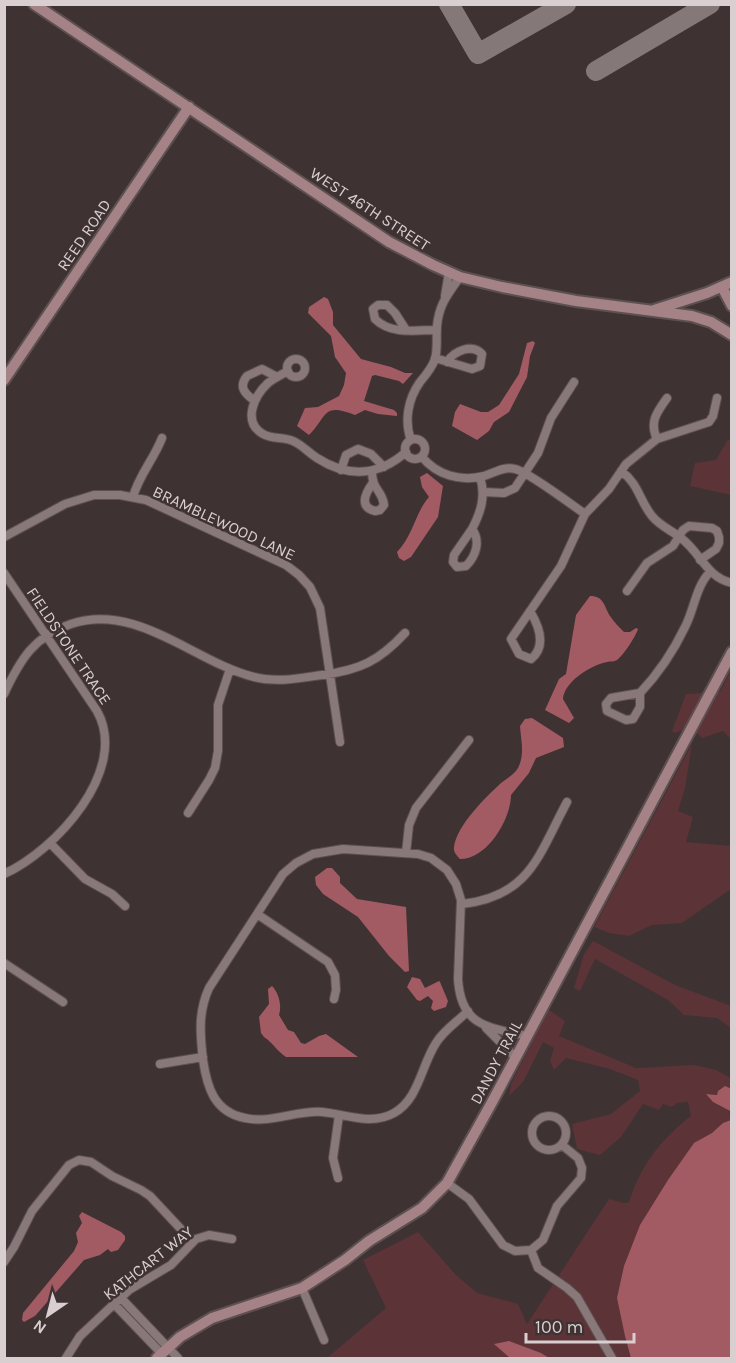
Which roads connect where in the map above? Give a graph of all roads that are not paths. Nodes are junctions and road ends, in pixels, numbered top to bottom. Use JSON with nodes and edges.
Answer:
{"nodes":[{"id":1,"x":34,"y":4,"type":"edge"},
{"id":2,"x":189,"y":107,"type":"junction"},
{"id":3,"x":455,"y":275,"type":"junction"},
{"id":4,"x":727,"y":284,"type":"edge"},
{"id":5,"x":732,"y":306,"type":"edge"},
{"id":6,"x":651,"y":311,"type":"junction"},
{"id":7,"x":406,"y":330,"type":"dead end"},
{"id":8,"x":437,"y":330,"type":"junction"},
{"id":9,"x":732,"y":335,"type":"edge"},
{"id":10,"x":435,"y":358,"type":"junction"},
{"id":11,"x":447,"y":362,"type":"junction"},
{"id":12,"x":288,"y":371,"type":"dead end"},
{"id":13,"x":278,"y":376,"type":"junction"},
{"id":14,"x":4,"y":380,"type":"edge"},
{"id":15,"x":574,"y":382,"type":"dead end"},
{"id":16,"x":667,"y":398,"type":"dead end"},
{"id":17,"x":717,"y":398,"type":"dead end"},
{"id":18,"x":255,"y":401,"type":"junction"},
{"id":19,"x":162,"y":438,"type":"dead end"},
{"id":20,"x":657,"y":439,"type":"junction"},
{"id":21,"x":411,"y":440,"type":"junction"},
{"id":22,"x":406,"y":452,"type":"junction"},
{"id":23,"x":422,"y":457,"type":"junction"},
{"id":24,"x":384,"y":467,"type":"junction"},
{"id":25,"x":341,"y":470,"type":"junction"},
{"id":26,"x":372,"y":471,"type":"junction"},
{"id":27,"x":621,"y":471,"type":"junction"},
{"id":28,"x":525,"y":473,"type":"junction"},
{"id":29,"x":480,"y":477,"type":"junction"},
{"id":30,"x":372,"y":484,"type":"dead end"},
{"id":31,"x":483,"y":492,"type":"junction"},
{"id":32,"x":133,"y":497,"type":"junction"},
{"id":33,"x":585,"y":514,"type":"junction"},
{"id":34,"x":472,"y":529,"type":"junction"},
{"id":35,"x":680,"y":536,"type":"junction"},
{"id":36,"x":4,"y":537,"type":"edge"},
{"id":37,"x":700,"y":560,"type":"junction"},
{"id":38,"x":710,"y":572,"type":"junction"},
{"id":39,"x":4,"y":573,"type":"edge"},
{"id":40,"x":732,"y":583,"type":"edge"},
{"id":41,"x":627,"y":591,"type":"dead end"},
{"id":42,"x":530,"y":611,"type":"junction"},
{"id":43,"x":405,"y":633,"type":"dead end"},
{"id":44,"x":46,"y":636,"type":"junction"},
{"id":45,"x":732,"y":652,"type":"edge"},
{"id":46,"x":230,"y":669,"type":"junction"},
{"id":47,"x":330,"y":674,"type":"junction"},
{"id":48,"x":640,"y":693,"type":"junction"},
{"id":49,"x":4,"y":694,"type":"edge"},
{"id":50,"x":469,"y":740,"type":"dead end"},
{"id":51,"x":340,"y":742,"type":"dead end"},
{"id":52,"x":567,"y":802,"type":"dead end"},
{"id":53,"x":188,"y":813,"type":"dead end"},
{"id":54,"x":50,"y":843,"type":"junction"},
{"id":55,"x":406,"y":853,"type":"junction"},
{"id":56,"x":4,"y":874,"type":"edge"},
{"id":57,"x":462,"y":904,"type":"junction"},
{"id":58,"x":125,"y":906,"type":"dead end"},
{"id":59,"x":257,"y":914,"type":"junction"},
{"id":60,"x":4,"y":963,"type":"edge"},
{"id":61,"x":334,"y":999,"type":"dead end"},
{"id":62,"x":63,"y":1002,"type":"dead end"},
{"id":63,"x":468,"y":1011,"type":"junction"},
{"id":64,"x":485,"y":1027,"type":"junction"},
{"id":65,"x":527,"y":1036,"type":"junction"},
{"id":66,"x":203,"y":1057,"type":"junction"},
{"id":67,"x":515,"y":1057,"type":"junction"},
{"id":68,"x":160,"y":1064,"type":"dead end"},
{"id":69,"x":339,"y":1115,"type":"junction"},
{"id":70,"x":562,"y":1145,"type":"junction"},
{"id":71,"x":338,"y":1178,"type":"dead end"},
{"id":72,"x":447,"y":1183,"type":"junction"},
{"id":73,"x":232,"y":1239,"type":"dead end"},
{"id":74,"x":193,"y":1242,"type":"junction"},
{"id":75,"x":531,"y":1250,"type":"junction"},
{"id":76,"x":4,"y":1262,"type":"edge"},
{"id":77,"x":302,"y":1288,"type":"junction"},
{"id":78,"x":121,"y":1298,"type":"junction"},
{"id":79,"x":114,"y":1304,"type":"junction"},
{"id":80,"x":324,"y":1340,"type":"dead end"},
{"id":81,"x":162,"y":1353,"type":"edge"},
{"id":82,"x":66,"y":1359,"type":"edge"},
{"id":83,"x":178,"y":1359,"type":"edge"},
{"id":84,"x":612,"y":1359,"type":"edge"}],
"edges":[{"from":1,"to":2,"type":"street","name":"WEST 46TH STREET"},
{"from":2,"to":3,"type":"street","name":"WEST 46TH STREET"},
{"from":2,"to":14,"type":"street","name":"REED ROAD"},
{"from":3,"to":6,"type":"street","name":"WEST 46TH STREET"},
{"from":3,"to":8,"type":"street"},
{"from":4,"to":5,"type":"street"},
{"from":4,"to":6,"type":"street","name":"WEST 46TH STREET"},
{"from":6,"to":9,"type":"street"},
{"from":7,"to":8,"type":"street"},
{"from":8,"to":10,"type":"street"},
{"from":10,"to":11,"type":"street"},
{"from":10,"to":21,"type":"street"},
{"from":11,"to":11,"type":"street"},
{"from":12,"to":13,"type":"street"},
{"from":13,"to":18,"type":"street"},
{"from":13,"to":18,"type":"street"},
{"from":15,"to":28,"type":"street"},
{"from":16,"to":20,"type":"street"},
{"from":17,"to":20,"type":"street"},
{"from":18,"to":25,"type":"street"},
{"from":19,"to":32,"type":"street"},
{"from":20,"to":27,"type":"street"},
{"from":21,"to":22,"type":"street"},
{"from":21,"to":23,"type":"street"},
{"from":22,"to":23,"type":"street"},
{"from":22,"to":24,"type":"street"},
{"from":23,"to":29,"type":"street"},
{"from":24,"to":25,"type":"street"},
{"from":24,"to":26,"type":"street"},
{"from":25,"to":26,"type":"street"},
{"from":26,"to":30,"type":"street"},
{"from":27,"to":33,"type":"street"},
{"from":27,"to":35,"type":"street"},
{"from":28,"to":29,"type":"street"},
{"from":28,"to":31,"type":"street"},
{"from":28,"to":33,"type":"street"},
{"from":29,"to":31,"type":"street"},
{"from":31,"to":34,"type":"street"},
{"from":32,"to":36,"type":"street","name":"BRAMBLEWOOD LANE"},
{"from":32,"to":47,"type":"street","name":"BRAMBLEWOOD LANE"},
{"from":33,"to":42,"type":"street"},
{"from":34,"to":34,"type":"street"},
{"from":35,"to":37,"type":"street"},
{"from":35,"to":37,"type":"street"},
{"from":35,"to":41,"type":"street"},
{"from":37,"to":38,"type":"street"},
{"from":38,"to":40,"type":"street"},
{"from":38,"to":48,"type":"street"},
{"from":39,"to":44,"type":"street","name":"FIELDSTONE TRACE"},
{"from":42,"to":42,"type":"street"},
{"from":43,"to":47,"type":"street"},
{"from":44,"to":46,"type":"street"},
{"from":44,"to":49,"type":"street"},
{"from":44,"to":54,"type":"street","name":"FIELDSTONE TRACE"},
{"from":45,"to":65,"type":"street","name":"DANDY TRAIL"},
{"from":46,"to":47,"type":"street"},
{"from":46,"to":53,"type":"street"},
{"from":47,"to":51,"type":"street","name":"BRAMBLEWOOD LANE"},
{"from":48,"to":48,"type":"street"},
{"from":50,"to":55,"type":"street"},
{"from":52,"to":57,"type":"street"},
{"from":54,"to":56,"type":"street","name":"FIELDSTONE TRACE"},
{"from":54,"to":58,"type":"street"},
{"from":55,"to":57,"type":"street"},
{"from":55,"to":59,"type":"street"},
{"from":57,"to":63,"type":"street"},
{"from":59,"to":61,"type":"street"},
{"from":59,"to":66,"type":"street"},
{"from":60,"to":62,"type":"street"},
{"from":63,"to":64,"type":"street"},
{"from":63,"to":69,"type":"street"},
{"from":64,"to":65,"type":"street"},
{"from":64,"to":67,"type":"street"},
{"from":65,"to":67,"type":"street","name":"DANDY TRAIL"},
{"from":66,"to":68,"type":"street"},
{"from":66,"to":69,"type":"street"},
{"from":67,"to":72,"type":"street","name":"DANDY TRAIL"},
{"from":69,"to":71,"type":"street"},
{"from":70,"to":70,"type":"street"},
{"from":70,"to":75,"type":"street"},
{"from":72,"to":75,"type":"street"},
{"from":72,"to":77,"type":"street","name":"DANDY TRAIL"},
{"from":73,"to":74,"type":"street","name":"KATHCART WAY"},
{"from":74,"to":76,"type":"street"},
{"from":74,"to":78,"type":"street","name":"KATHCART WAY"},
{"from":75,"to":84,"type":"street"},
{"from":77,"to":80,"type":"street"},
{"from":77,"to":81,"type":"street","name":"DANDY TRAIL"},
{"from":78,"to":79,"type":"street","name":"KATHCART WAY"},
{"from":78,"to":81,"type":"street"},
{"from":79,"to":81,"type":"street"},
{"from":79,"to":82,"type":"street","name":"KATHCART WAY"},
{"from":81,"to":83,"type":"street"}]}
